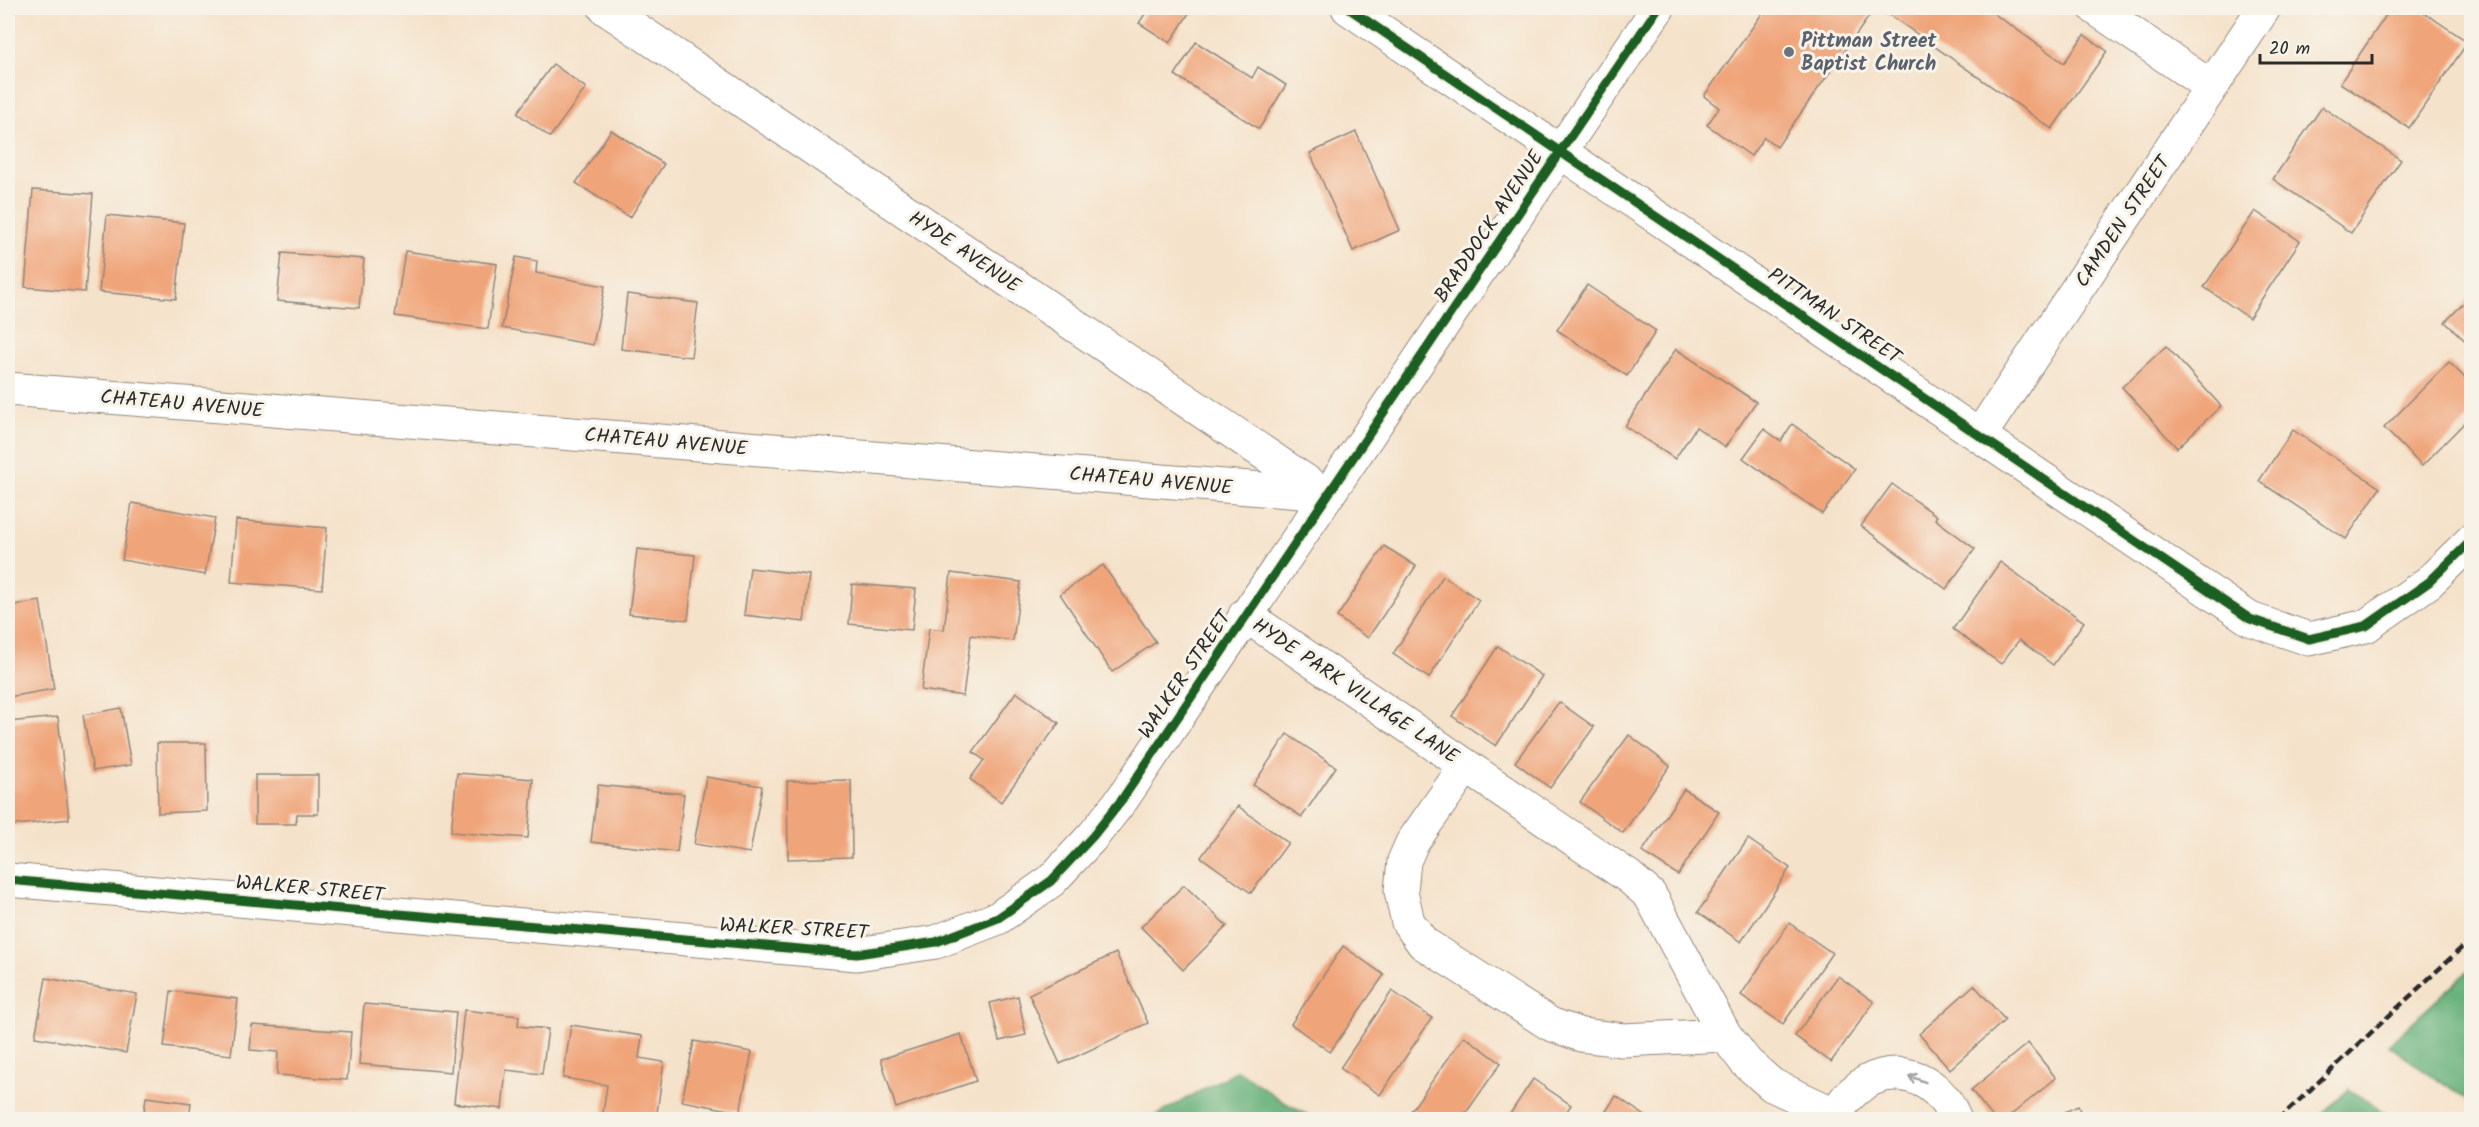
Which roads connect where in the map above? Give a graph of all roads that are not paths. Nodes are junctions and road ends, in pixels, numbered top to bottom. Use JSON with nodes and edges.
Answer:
{"nodes":[{"id":1,"x":605,"y":8,"type":"edge"},
{"id":2,"x":1348,"y":8,"type":"edge"},
{"id":3,"x":1658,"y":8,"type":"edge"},
{"id":4,"x":2095,"y":8,"type":"edge"},
{"id":5,"x":2264,"y":8,"type":"edge"},
{"id":6,"x":2211,"y":87,"type":"junction"},
{"id":7,"x":1560,"y":152,"type":"junction"},
{"id":8,"x":8,"y":388,"type":"edge"},
{"id":9,"x":1389,"y":404,"type":"joint"},
{"id":10,"x":1980,"y":435,"type":"junction"},
{"id":11,"x":1325,"y":494,"type":"junction"},
{"id":12,"x":2472,"y":540,"type":"edge"},
{"id":13,"x":1245,"y":615,"type":"junction"},
{"id":14,"x":1466,"y":766,"type":"junction"},
{"id":15,"x":8,"y":880,"type":"edge"},
{"id":16,"x":1725,"y":1035,"type":"junction"},
{"id":17,"x":1836,"y":1117,"type":"edge"},
{"id":18,"x":1955,"y":1119,"type":"edge"}],
"edges":[{"from":1,"to":11,"type":"street","name":"HYDE AVENUE"},
{"from":2,"to":7,"type":"street","name":"PITTMAN STREET"},
{"from":3,"to":7,"type":"street","name":"BRADDOCK AVENUE"},
{"from":4,"to":6,"type":"street"},
{"from":5,"to":6,"type":"street","name":"CAMDEN STREET"},
{"from":6,"to":10,"type":"street","name":"CAMDEN STREET"},
{"from":7,"to":9,"type":"street","name":"BRADDOCK AVENUE"},
{"from":7,"to":10,"type":"street","name":"PITTMAN STREET"},
{"from":8,"to":11,"type":"street","name":"CHATEAU AVENUE"},
{"from":9,"to":11,"type":"street","name":"WALKER STREET"},
{"from":10,"to":12,"type":"street","name":"PITTMAN STREET"},
{"from":11,"to":13,"type":"street","name":"WALKER STREET"},
{"from":13,"to":14,"type":"street","name":"HYDE PARK VILLAGE LANE"},
{"from":13,"to":15,"type":"street","name":"WALKER STREET"},
{"from":14,"to":16,"type":"street","name":"HYDE PARK VILLAGE LANE"},
{"from":14,"to":16,"type":"street","name":"HYDE PARK VILLAGE LANE"},
{"from":16,"to":17,"type":"street","name":"HYDE PARK VILLAGE LANE"},
{"from":18,"to":17,"type":"street","one_way":true}]}
